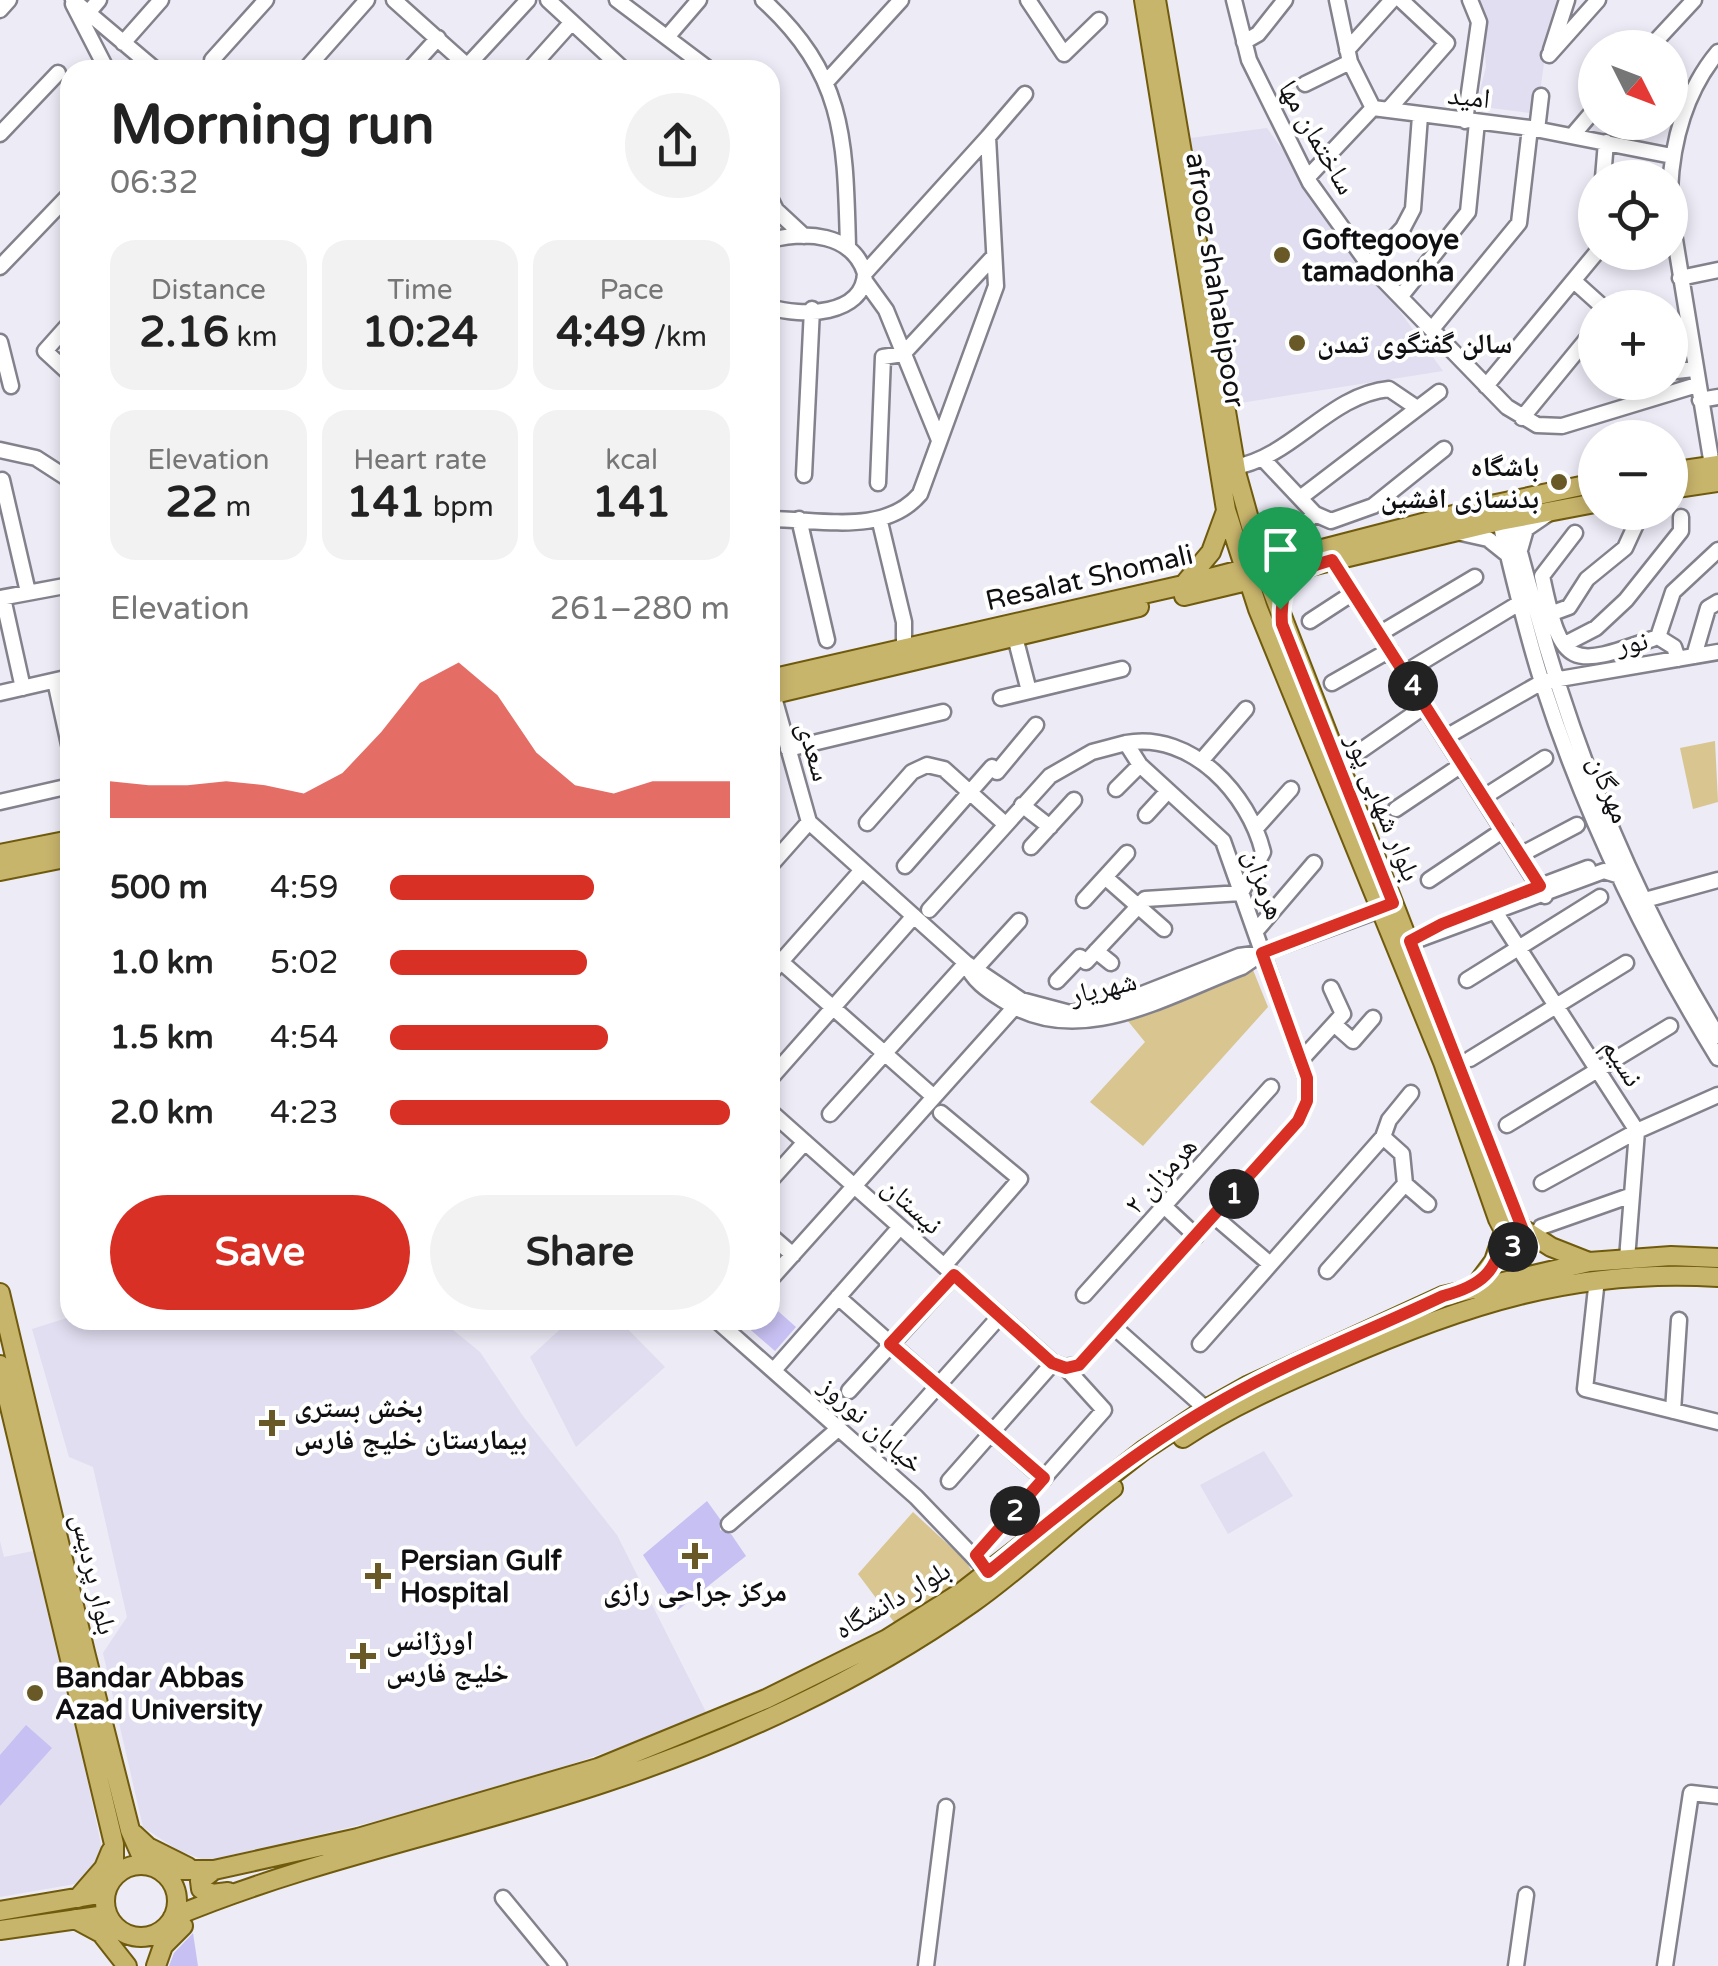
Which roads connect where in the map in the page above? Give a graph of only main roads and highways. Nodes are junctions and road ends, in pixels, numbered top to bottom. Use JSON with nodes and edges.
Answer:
{"nodes":[{"id":1,"x":1144,"y":0,"type":"edge"},
{"id":2,"x":1156,"y":0,"type":"edge"},
{"id":3,"x":1716,"y":471,"type":"edge"},
{"id":4,"x":1688,"y":472,"type":"edge"},
{"id":5,"x":1688,"y":482,"type":"edge"},
{"id":6,"x":1578,"y":489,"type":"edge"},
{"id":7,"x":1578,"y":507,"type":"edge"},
{"id":8,"x":1226,"y":510,"type":"junction"},
{"id":9,"x":1504,"y":511,"type":"junction"},
{"id":10,"x":1250,"y":524,"type":"junction"},
{"id":11,"x":1297,"y":553,"type":"junction"},
{"id":12,"x":1255,"y":572,"type":"junction"},
{"id":13,"x":1183,"y":585,"type":"junction"},
{"id":14,"x":1206,"y":591,"type":"junction"},
{"id":15,"x":1273,"y":624,"type":"junction"},
{"id":16,"x":1014,"y":630,"type":"junction"},
{"id":17,"x":780,"y":686,"type":"edge"},
{"id":18,"x":780,"y":687,"type":"edge"},
{"id":19,"x":60,"y":842,"type":"edge"},
{"id":20,"x":0,"y":854,"type":"edge"},
{"id":21,"x":60,"y":858,"type":"edge"},
{"id":22,"x":0,"y":872,"type":"edge"},
{"id":23,"x":1512,"y":1228,"type":"junction"},
{"id":24,"x":1718,"y":1258,"type":"edge"},
{"id":25,"x":1593,"y":1271,"type":"junction"},
{"id":26,"x":1718,"y":1277,"type":"edge"},
{"id":27,"x":1474,"y":1288,"type":"junction"},
{"id":28,"x":0,"y":1293,"type":"edge"},
{"id":29,"x":0,"y":1365,"type":"edge"},
{"id":30,"x":423,"y":1826,"type":"junction"},
{"id":31,"x":130,"y":1830,"type":"junction"},
{"id":32,"x":114,"y":1844,"type":"junction"},
{"id":33,"x":153,"y":1867,"type":"junction"},
{"id":34,"x":205,"y":1870,"type":"junction"},
{"id":35,"x":114,"y":1875,"type":"junction"},
{"id":36,"x":253,"y":1890,"type":"junction"},
{"id":37,"x":105,"y":1893,"type":"junction"},
{"id":38,"x":78,"y":1898,"type":"junction"},
{"id":39,"x":228,"y":1898,"type":"junction"},
{"id":40,"x":0,"y":1911,"type":"edge"},
{"id":41,"x":106,"y":1915,"type":"junction"},
{"id":42,"x":173,"y":1918,"type":"junction"},
{"id":43,"x":75,"y":1919,"type":"junction"},
{"id":44,"x":0,"y":1930,"type":"edge"},
{"id":45,"x":125,"y":1934,"type":"junction"},
{"id":46,"x":155,"y":1934,"type":"junction"},
{"id":47,"x":127,"y":1966,"type":"edge"},
{"id":48,"x":155,"y":1966,"type":"edge"}],
"edges":[{"from":1,"to":8,"type":"main road","name":"afrooz shahabipoor"},
{"from":2,"to":10,"type":"main road","name":"afrooz shahabipoor"},
{"from":3,"to":4,"type":"main road"},
{"from":3,"to":5,"type":"main road"},
{"from":6,"to":9,"type":"main road","name":"Resalat Shomali"},
{"from":7,"to":9,"type":"main road","name":"Resalat Shomali"},
{"from":8,"to":12,"type":"main road","name":"afrooz shahabipoor"},
{"from":8,"to":13,"type":"main road"},
{"from":9,"to":11,"type":"main road","name":"Resalat Shomali"},
{"from":9,"to":11,"type":"main road","name":"Resalat Shomali"},
{"from":10,"to":11,"type":"main road"},
{"from":10,"to":12,"type":"main road","name":"afrooz shahabipoor"},
{"from":11,"to":12,"type":"main road","name":"Resalat Shomali"},
{"from":11,"to":15,"type":"main road"},
{"from":12,"to":13,"type":"main road","name":"Resalat Shomali"},
{"from":12,"to":14,"type":"main road","name":"Resalat Shomali"},
{"from":12,"to":15,"type":"main road","name":"بلوار شهابی پور"},
{"from":13,"to":16,"type":"main road","name":"Resalat Shomali"},
{"from":14,"to":15,"type":"main road"},
{"from":14,"to":16,"type":"main road","name":"Resalat Shomali"},
{"from":15,"to":23,"type":"main road","name":"بلوار شهابی پور"},
{"from":16,"to":17,"type":"main road","name":"Resalat Shomali"},
{"from":16,"to":18,"type":"main road","name":"Resalat Shomali"},
{"from":19,"to":20,"type":"main road"},
{"from":21,"to":22,"type":"main road"},
{"from":23,"to":25,"type":"main road"},
{"from":23,"to":27,"type":"main road"},
{"from":24,"to":25,"type":"main road","name":"بلوار دانشگاه"},
{"from":25,"to":26,"type":"main road","name":"بلوار دانشگاه"},
{"from":25,"to":27,"type":"main road","name":"بلوار دانشگاه"},
{"from":25,"to":30,"type":"main road","name":"بلوار دانشگاه"},
{"from":27,"to":30,"type":"main road","name":"بلوار دانشگاه"},
{"from":28,"to":31,"type":"main road","name":"بلوار پردیس"},
{"from":29,"to":32,"type":"main road","name":"بلوار پردیس"},
{"from":30,"to":34,"type":"main road","name":"بلوار دانشگاه"},
{"from":30,"to":36,"type":"main road","name":"بلوار دانشگاه"},
{"from":31,"to":32,"type":"main road"},
{"from":31,"to":33,"type":"main road","name":"بلوار پردیس"},
{"from":31,"to":34,"type":"main road"},
{"from":32,"to":35,"type":"main road","name":"بلوار پردیس"},
{"from":32,"to":38,"type":"main road"},
{"from":33,"to":34,"type":"main road","name":"بلوار دانشگاه"},
{"from":33,"to":35,"type":"main road"},
{"from":33,"to":42,"type":"main road"},
{"from":34,"to":36,"type":"main road"},
{"from":35,"to":37,"type":"main road"},
{"from":36,"to":39,"type":"main road","name":"بلوار دانشگاه"},
{"from":37,"to":38,"type":"main road"},
{"from":37,"to":41,"type":"main road"},
{"from":38,"to":40,"type":"main road"},
{"from":39,"to":42,"type":"main road","name":"بلوار دانشگاه"},
{"from":39,"to":48,"type":"main road"},
{"from":41,"to":43,"type":"main road"},
{"from":41,"to":45,"type":"main road"},
{"from":42,"to":46,"type":"main road"},
{"from":43,"to":44,"type":"main road"},
{"from":43,"to":47,"type":"main road"},
{"from":45,"to":46,"type":"main road"},
{"from":45,"to":47,"type":"main road"},
{"from":46,"to":48,"type":"main road"}]}
